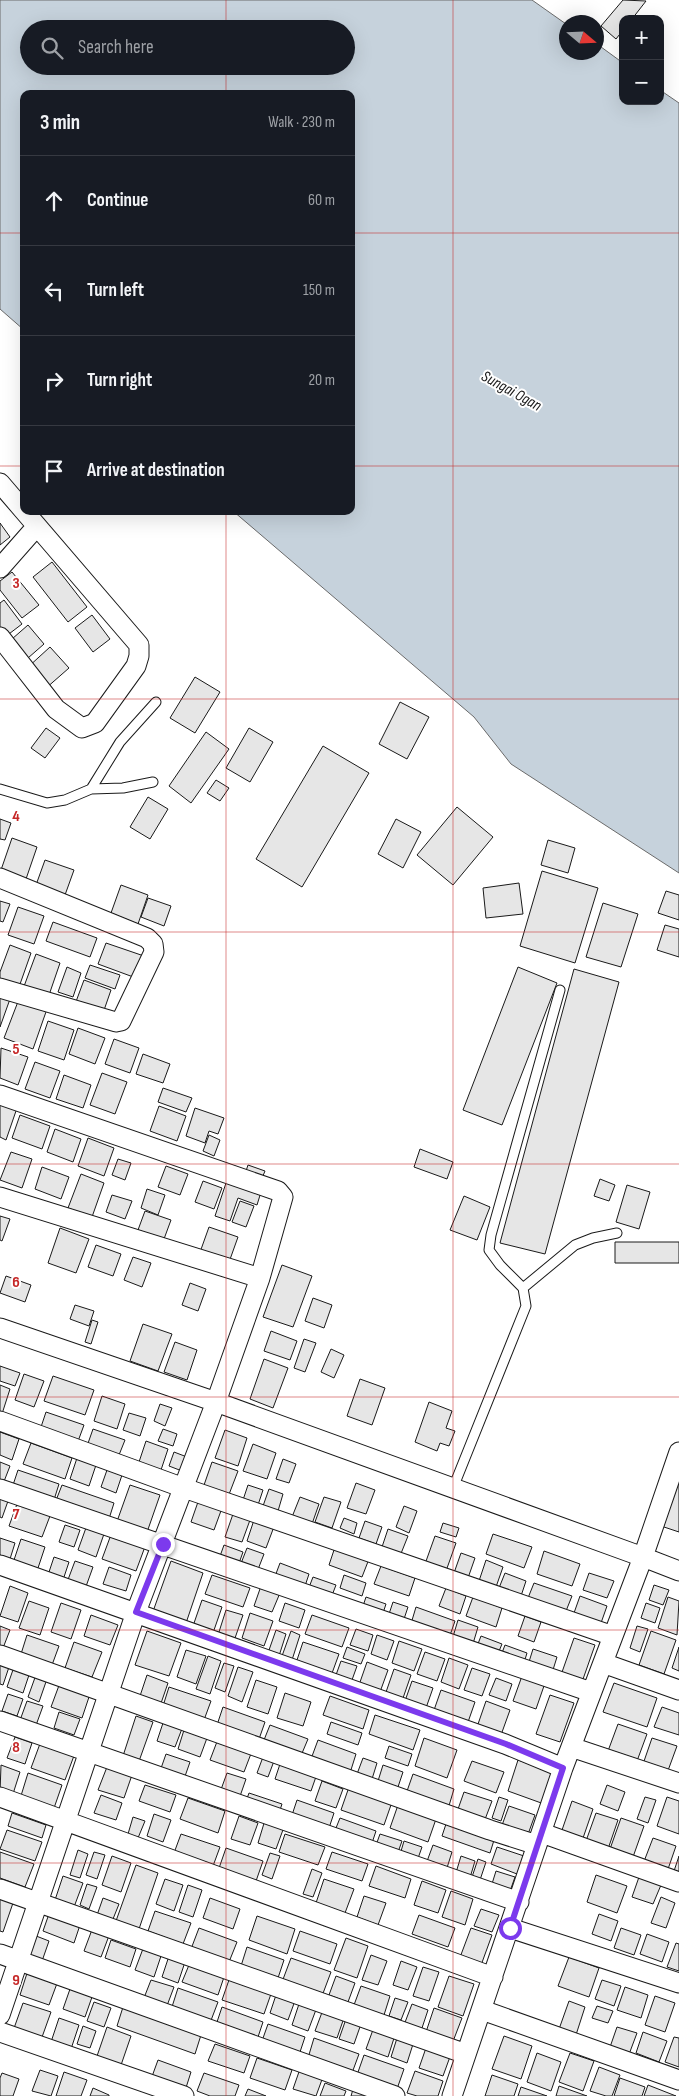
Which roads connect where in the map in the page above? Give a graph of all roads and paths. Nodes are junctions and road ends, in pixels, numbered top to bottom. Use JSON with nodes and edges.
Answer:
{"nodes":[{"id":1,"x":0,"y":483,"type":"edge"},
{"id":2,"x":20,"y":506,"type":"edge"},
{"id":3,"x":27,"y":515,"type":"edge"},
{"id":4,"x":37,"y":526,"type":"junction"},
{"id":5,"x":0,"y":568,"type":"edge"},
{"id":6,"x":0,"y":636,"type":"edge"},
{"id":7,"x":156,"y":702,"type":"dead end"},
{"id":8,"x":153,"y":782,"type":"dead end"},
{"id":9,"x":0,"y":789,"type":"edge"},
{"id":10,"x":91,"y":789,"type":"junction"},
{"id":11,"x":0,"y":878,"type":"edge"},
{"id":12,"x":0,"y":988,"type":"edge"},
{"id":13,"x":560,"y":990,"type":"dead end"},
{"id":14,"x":0,"y":1095,"type":"edge"},
{"id":15,"x":0,"y":1197,"type":"edge"},
{"id":16,"x":617,"y":1233,"type":"dead end"},
{"id":17,"x":260,"y":1278,"type":"junction"},
{"id":18,"x":523,"y":1288,"type":"junction"},
{"id":19,"x":0,"y":1328,"type":"edge"},
{"id":20,"x":216,"y":1402,"type":"junction"},
{"id":21,"x":0,"y":1421,"type":"edge"},
{"id":22,"x":679,"y":1452,"type":"edge"},
{"id":23,"x":0,"y":1488,"type":"edge"},
{"id":24,"x":184,"y":1488,"type":"junction"},
{"id":25,"x":454,"y":1488,"type":"junction"},
{"id":26,"x":163,"y":1544,"type":"junction"},
{"id":27,"x":643,"y":1557,"type":"junction"},
{"id":28,"x":0,"y":1566,"type":"edge"},
{"id":29,"x":679,"y":1571,"type":"edge"},
{"id":30,"x":136,"y":1612,"type":"junction"},
{"id":31,"x":613,"y":1636,"type":"junction"},
{"id":32,"x":0,"y":1655,"type":"edge"},
{"id":33,"x":603,"y":1663,"type":"junction"},
{"id":34,"x":679,"y":1690,"type":"edge"},
{"id":35,"x":591,"y":1692,"type":"junction"},
{"id":36,"x":109,"y":1693,"type":"junction"},
{"id":37,"x":0,"y":1721,"type":"edge"},
{"id":38,"x":571,"y":1747,"type":"junction"},
{"id":39,"x":89,"y":1752,"type":"junction"},
{"id":40,"x":563,"y":1768,"type":"junction"},
{"id":41,"x":679,"y":1784,"type":"edge"},
{"id":42,"x":0,"y":1797,"type":"edge"},
{"id":43,"x":66,"y":1820,"type":"junction"},
{"id":44,"x":539,"y":1839,"type":"junction"},
{"id":45,"x":679,"y":1882,"type":"edge"},
{"id":46,"x":0,"y":1889,"type":"edge"},
{"id":47,"x":519,"y":1902,"type":"junction"},
{"id":48,"x":39,"y":1903,"type":"junction"},
{"id":49,"x":510,"y":1928,"type":"junction"},
{"id":50,"x":0,"y":1954,"type":"edge"},
{"id":51,"x":18,"y":1960,"type":"junction"},
{"id":52,"x":493,"y":1978,"type":"junction"},
{"id":53,"x":679,"y":1983,"type":"edge"},
{"id":54,"x":482,"y":2010,"type":"junction"},
{"id":55,"x":0,"y":2014,"type":"edge"},
{"id":56,"x":0,"y":2032,"type":"edge"},
{"id":57,"x":466,"y":2054,"type":"junction"},
{"id":58,"x":679,"y":2080,"type":"edge"},
{"id":59,"x":184,"y":2096,"type":"edge"},
{"id":60,"x":395,"y":2096,"type":"edge"},
{"id":61,"x":452,"y":2096,"type":"edge"}],
"edges":[{"from":1,"to":2,"type":"street"},
{"from":3,"to":4,"type":"street"},
{"from":4,"to":5,"type":"street"},
{"from":4,"to":6,"type":"street"},
{"from":7,"to":10,"type":"lane"},
{"from":8,"to":10,"type":"lane"},
{"from":9,"to":10,"type":"lane"},
{"from":11,"to":12,"type":"street"},
{"from":13,"to":18,"type":"lane"},
{"from":14,"to":17,"type":"street"},
{"from":15,"to":17,"type":"street"},
{"from":16,"to":18,"type":"lane"},
{"from":17,"to":20,"type":"street"},
{"from":18,"to":25,"type":"lane"},
{"from":19,"to":20,"type":"street"},
{"from":20,"to":24,"type":"street"},
{"from":20,"to":25,"type":"street"},
{"from":21,"to":24,"type":"street"},
{"from":22,"to":27,"type":"street"},
{"from":23,"to":26,"type":"street"},
{"from":24,"to":26,"type":"street"},
{"from":24,"to":31,"type":"street"},
{"from":25,"to":27,"type":"street"},
{"from":26,"to":30,"type":"street"},
{"from":26,"to":35,"type":"street"},
{"from":27,"to":29,"type":"street"},
{"from":27,"to":31,"type":"street"},
{"from":28,"to":30,"type":"street"},
{"from":30,"to":36,"type":"street"},
{"from":30,"to":40,"type":"street"},
{"from":31,"to":33,"type":"street"},
{"from":32,"to":36,"type":"street"},
{"from":33,"to":34,"type":"street"},
{"from":33,"to":35,"type":"street"},
{"from":35,"to":38,"type":"street"},
{"from":36,"to":39,"type":"street"},
{"from":36,"to":44,"type":"street"},
{"from":37,"to":39,"type":"street"},
{"from":38,"to":40,"type":"street"},
{"from":38,"to":41,"type":"street"},
{"from":39,"to":43,"type":"street"},
{"from":39,"to":47,"type":"street"},
{"from":40,"to":44,"type":"street"},
{"from":42,"to":43,"type":"street"},
{"from":43,"to":48,"type":"street"},
{"from":43,"to":52,"type":"street"},
{"from":44,"to":45,"type":"street"},
{"from":44,"to":47,"type":"street"},
{"from":46,"to":48,"type":"street"},
{"from":47,"to":49,"type":"street"},
{"from":48,"to":51,"type":"street"},
{"from":48,"to":57,"type":"street"},
{"from":49,"to":52,"type":"street"},
{"from":49,"to":53,"type":"street"},
{"from":50,"to":51,"type":"street"},
{"from":51,"to":55,"type":"street"},
{"from":51,"to":60,"type":"street"},
{"from":52,"to":54,"type":"street"},
{"from":54,"to":57,"type":"street"},
{"from":54,"to":58,"type":"street"},
{"from":56,"to":59,"type":"street"},
{"from":57,"to":61,"type":"street"}]}
